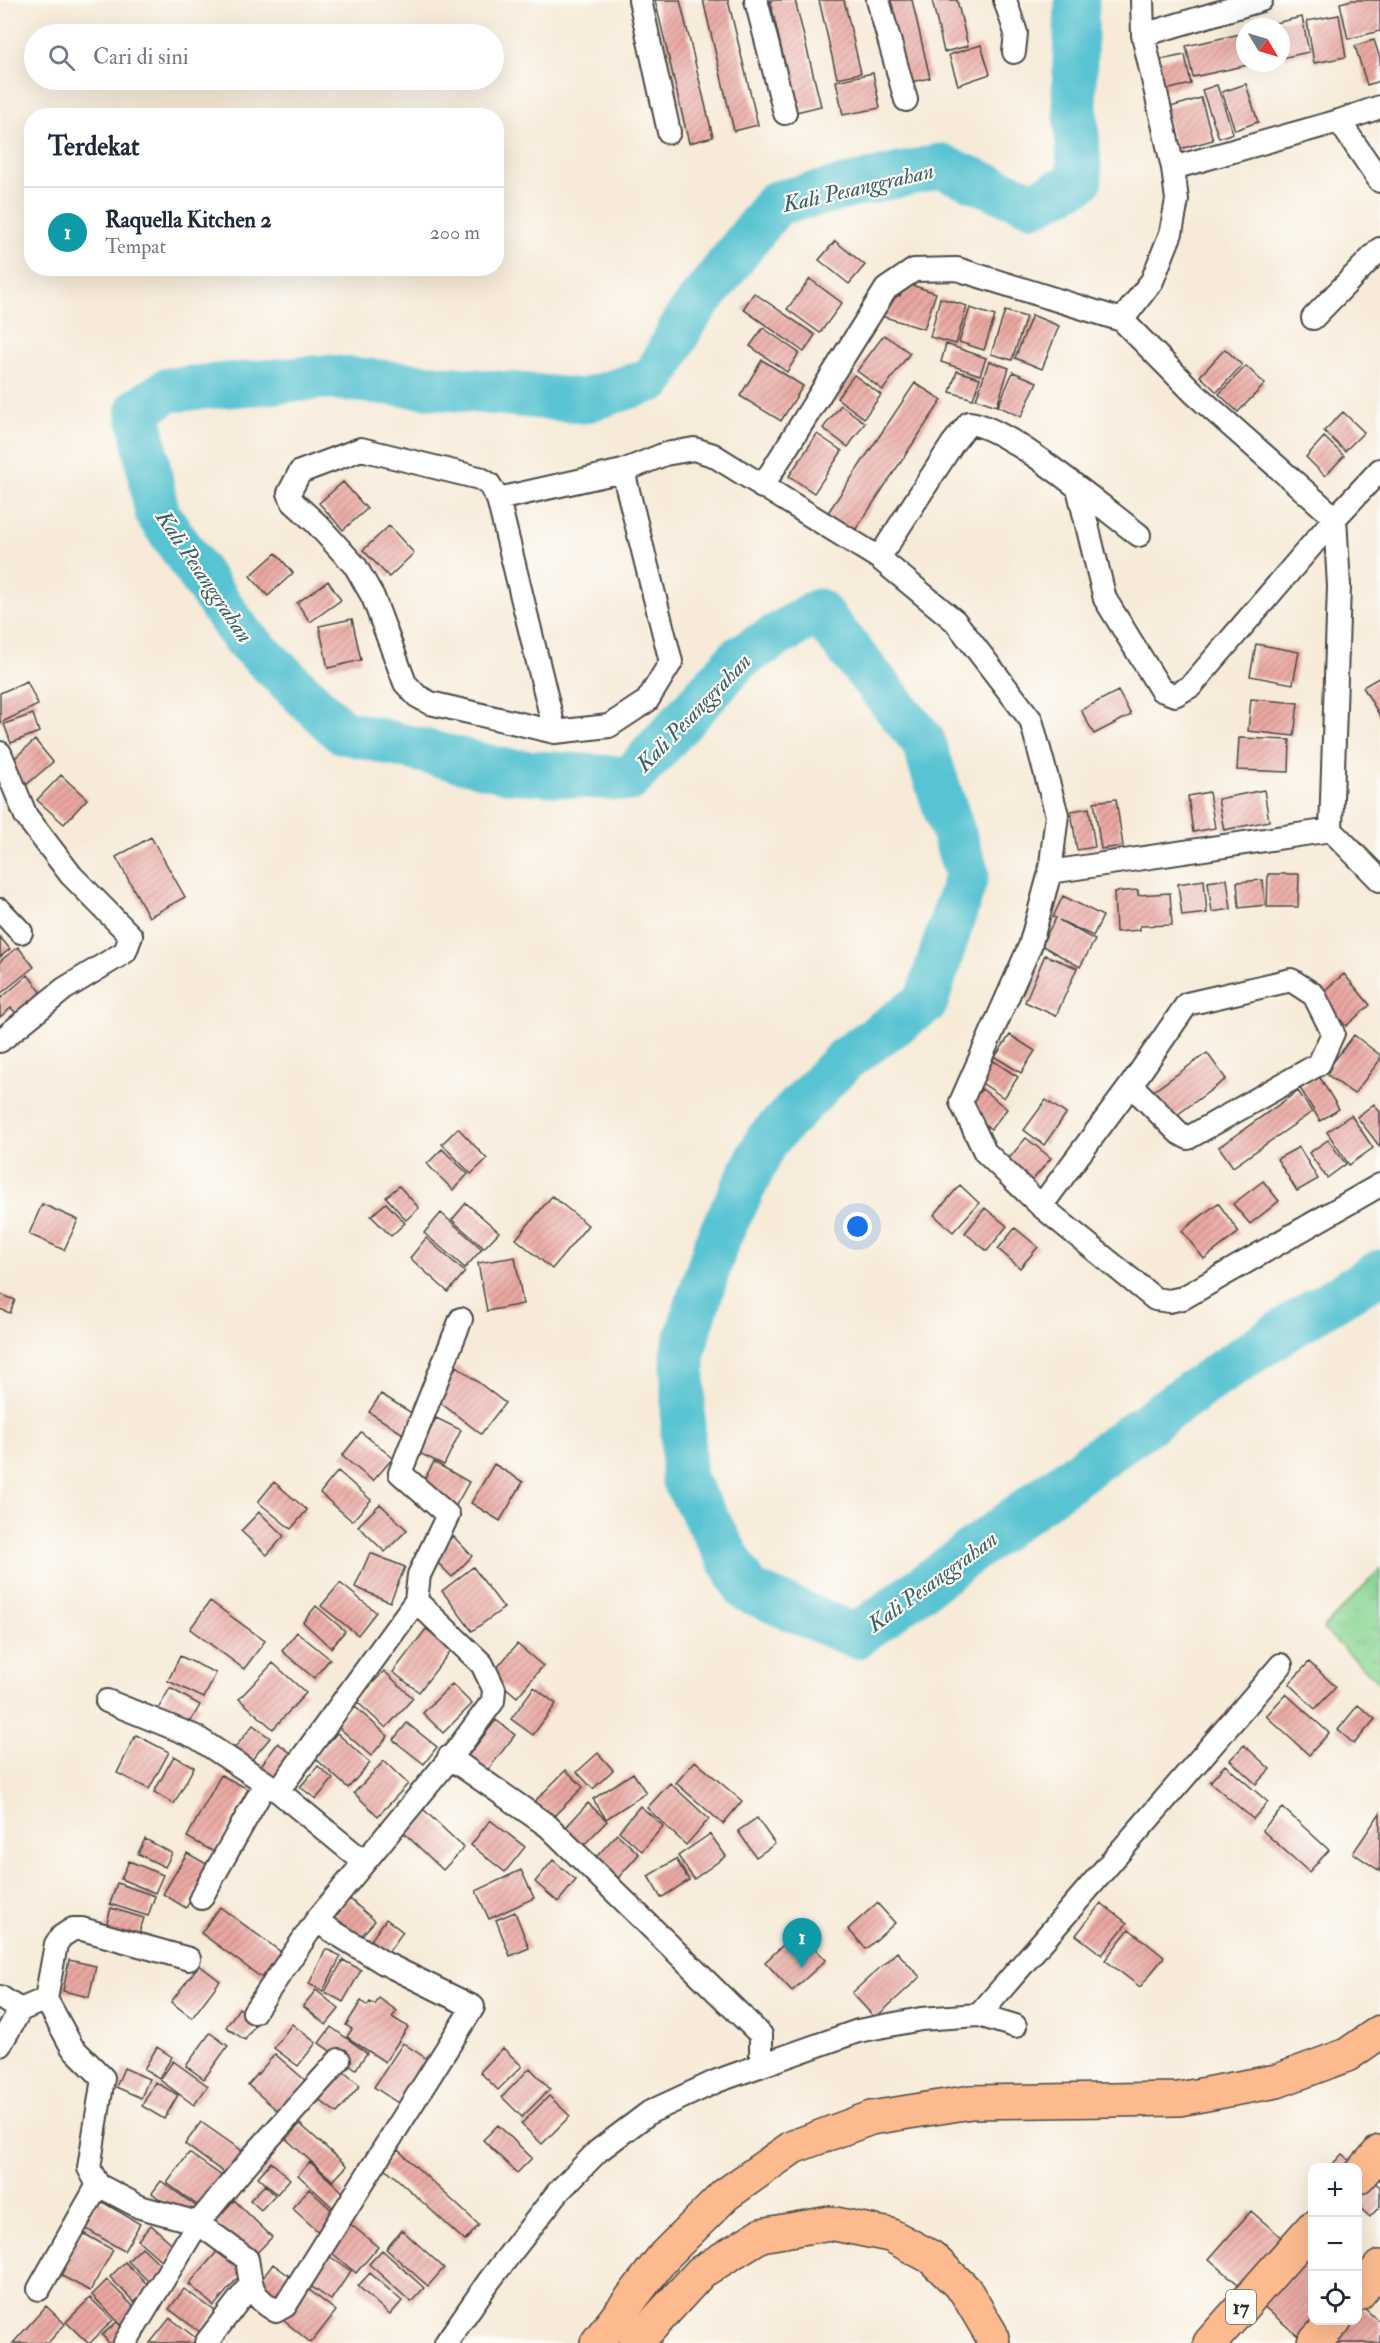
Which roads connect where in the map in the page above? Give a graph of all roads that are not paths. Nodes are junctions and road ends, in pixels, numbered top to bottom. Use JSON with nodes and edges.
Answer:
{"nodes":[{"id":1,"x":640,"y":0,"type":"edge"},
{"id":2,"x":756,"y":0,"type":"edge"},
{"id":3,"x":878,"y":0,"type":"edge"},
{"id":4,"x":1005,"y":0,"type":"edge"},
{"id":5,"x":1142,"y":0,"type":"edge"},
{"id":6,"x":1261,"y":0,"type":"edge"},
{"id":7,"x":1143,"y":35,"type":"junction"},
{"id":8,"x":1014,"y":52,"type":"dead end"},
{"id":9,"x":906,"y":100,"type":"dead end"},
{"id":10,"x":1380,"y":107,"type":"edge"},
{"id":11,"x":785,"y":113,"type":"dead end"},
{"id":12,"x":1340,"y":121,"type":"junction"},
{"id":13,"x":669,"y":132,"type":"dead end"},
{"id":14,"x":1173,"y":168,"type":"junction"},
{"id":15,"x":1380,"y":181,"type":"edge"},
{"id":16,"x":1380,"y":249,"type":"edge"},
{"id":17,"x":1313,"y":318,"type":"dead end"},
{"id":18,"x":1122,"y":320,"type":"junction"},
{"id":19,"x":1380,"y":470,"type":"edge"},
{"id":20,"x":623,"y":471,"type":"junction"},
{"id":21,"x":762,"y":487,"type":"junction"},
{"id":22,"x":1078,"y":488,"type":"junction"},
{"id":23,"x":498,"y":499,"type":"junction"},
{"id":24,"x":1335,"y":518,"type":"junction"},
{"id":25,"x":1139,"y":535,"type":"dead end"},
{"id":26,"x":879,"y":558,"type":"junction"},
{"id":27,"x":555,"y":732,"type":"junction"},
{"id":28,"x":0,"y":753,"type":"edge"},
{"id":29,"x":1331,"y":830,"type":"junction"},
{"id":30,"x":1050,"y":872,"type":"junction"},
{"id":31,"x":1380,"y":880,"type":"edge"},
{"id":32,"x":0,"y":910,"type":"edge"},
{"id":33,"x":21,"y":932,"type":"dead end"},
{"id":34,"x":0,"y":1041,"type":"edge"},
{"id":35,"x":1131,"y":1085,"type":"junction"},
{"id":36,"x":1380,"y":1185,"type":"edge"},
{"id":37,"x":1041,"y":1206,"type":"junction"},
{"id":38,"x":461,"y":1319,"type":"dead end"},
{"id":39,"x":416,"y":1601,"type":"junction"},
{"id":40,"x":1281,"y":1665,"type":"dead end"},
{"id":41,"x":107,"y":1701,"type":"dead end"},
{"id":42,"x":449,"y":1757,"type":"junction"},
{"id":43,"x":272,"y":1787,"type":"junction"},
{"id":44,"x":364,"y":1862,"type":"junction"},
{"id":45,"x":201,"y":1898,"type":"dead end"},
{"id":46,"x":316,"y":1921,"type":"junction"},
{"id":47,"x":189,"y":1959,"type":"dead end"},
{"id":48,"x":0,"y":1997,"type":"edge"},
{"id":49,"x":46,"y":1999,"type":"junction"},
{"id":50,"x":20,"y":2010,"type":"junction"},
{"id":51,"x":254,"y":2012,"type":"dead end"},
{"id":52,"x":979,"y":2015,"type":"junction"},
{"id":53,"x":1016,"y":2026,"type":"dead end"},
{"id":54,"x":1380,"y":2032,"type":"edge"},
{"id":55,"x":0,"y":2045,"type":"edge"},
{"id":56,"x":339,"y":2060,"type":"dead end"},
{"id":57,"x":760,"y":2065,"type":"junction"},
{"id":58,"x":1380,"y":2152,"type":"edge"},
{"id":59,"x":1362,"y":2172,"type":"edge"},
{"id":60,"x":98,"y":2185,"type":"junction"},
{"id":61,"x":198,"y":2223,"type":"junction"},
{"id":62,"x":1308,"y":2233,"type":"edge"},
{"id":63,"x":1380,"y":2267,"type":"edge"},
{"id":64,"x":251,"y":2284,"type":"junction"},
{"id":65,"x":39,"y":2289,"type":"dead end"},
{"id":66,"x":1362,"y":2289,"type":"edge"},
{"id":67,"x":125,"y":2343,"type":"edge"},
{"id":68,"x":206,"y":2343,"type":"edge"},
{"id":69,"x":446,"y":2343,"type":"edge"},
{"id":70,"x":597,"y":2343,"type":"edge"},
{"id":71,"x":636,"y":2343,"type":"edge"},
{"id":72,"x":993,"y":2343,"type":"edge"},
{"id":73,"x":1210,"y":2343,"type":"edge"}],
"edges":[{"from":1,"to":13,"type":"street"},
{"from":2,"to":11,"type":"street"},
{"from":3,"to":9,"type":"street"},
{"from":4,"to":8,"type":"street"},
{"from":5,"to":7,"type":"street"},
{"from":6,"to":7,"type":"street"},
{"from":7,"to":14,"type":"street"},
{"from":10,"to":12,"type":"street"},
{"from":12,"to":14,"type":"street"},
{"from":12,"to":15,"type":"street"},
{"from":14,"to":18,"type":"street"},
{"from":16,"to":17,"type":"street"},
{"from":18,"to":21,"type":"street"},
{"from":18,"to":24,"type":"street"},
{"from":19,"to":24,"type":"street"},
{"from":20,"to":21,"type":"street"},
{"from":20,"to":23,"type":"street"},
{"from":20,"to":27,"type":"street"},
{"from":21,"to":26,"type":"street"},
{"from":22,"to":24,"type":"street"},
{"from":22,"to":25,"type":"street"},
{"from":22,"to":26,"type":"street"},
{"from":23,"to":27,"type":"street"},
{"from":23,"to":27,"type":"street"},
{"from":24,"to":29,"type":"street"},
{"from":26,"to":30,"type":"street"},
{"from":28,"to":34,"type":"street"},
{"from":29,"to":30,"type":"street"},
{"from":29,"to":31,"type":"street"},
{"from":30,"to":37,"type":"street"},
{"from":32,"to":33,"type":"street"},
{"from":35,"to":35,"type":"street"},
{"from":35,"to":37,"type":"street"},
{"from":36,"to":37,"type":"street"},
{"from":38,"to":39,"type":"street"},
{"from":39,"to":42,"type":"street"},
{"from":39,"to":43,"type":"street"},
{"from":40,"to":52,"type":"street"},
{"from":41,"to":43,"type":"street"},
{"from":42,"to":44,"type":"street"},
{"from":42,"to":57,"type":"street"},
{"from":43,"to":44,"type":"street"},
{"from":43,"to":45,"type":"street"},
{"from":44,"to":46,"type":"street"},
{"from":46,"to":51,"type":"street"},
{"from":46,"to":64,"type":"street"},
{"from":47,"to":49,"type":"street"},
{"from":48,"to":50,"type":"street"},
{"from":49,"to":50,"type":"street"},
{"from":49,"to":60,"type":"street"},
{"from":50,"to":55,"type":"street"},
{"from":52,"to":53,"type":"street"},
{"from":52,"to":57,"type":"street"},
{"from":54,"to":70,"type":"highway"},
{"from":56,"to":61,"type":"street"},
{"from":57,"to":69,"type":"street"},
{"from":58,"to":59,"type":"highway"},
{"from":60,"to":61,"type":"street"},
{"from":60,"to":65,"type":"street"},
{"from":61,"to":64,"type":"street"},
{"from":61,"to":67,"type":"street"},
{"from":62,"to":73,"type":"highway","number":"17"},
{"from":63,"to":66,"type":"highway"},
{"from":64,"to":68,"type":"street"},
{"from":71,"to":72,"type":"highway"}]}
